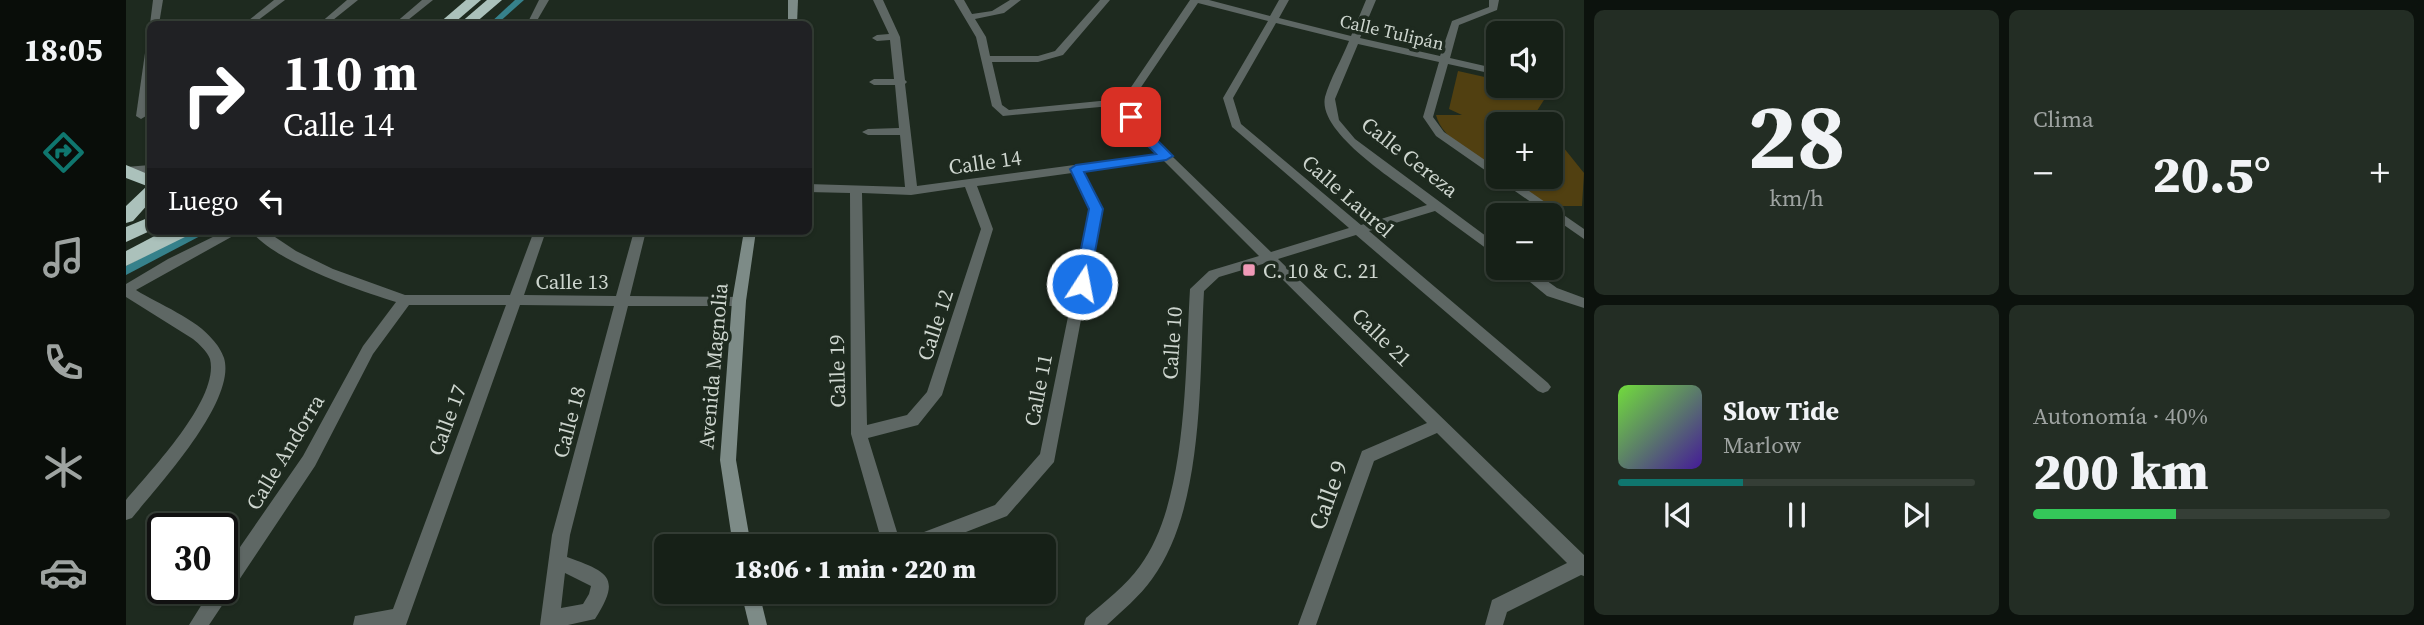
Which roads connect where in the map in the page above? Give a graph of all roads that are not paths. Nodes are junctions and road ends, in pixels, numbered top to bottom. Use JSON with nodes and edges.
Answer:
{"nodes":[{"id":1,"x":158,"y":0,"type":"edge"},
{"id":2,"x":281,"y":0,"type":"edge"},
{"id":3,"x":353,"y":0,"type":"edge"},
{"id":4,"x":428,"y":0,"type":"edge"},
{"id":5,"x":474,"y":0,"type":"edge"},
{"id":6,"x":495,"y":0,"type":"edge"},
{"id":7,"x":544,"y":0,"type":"edge"},
{"id":8,"x":793,"y":0,"type":"edge"},
{"id":9,"x":878,"y":0,"type":"edge"},
{"id":10,"x":959,"y":0,"type":"edge"},
{"id":11,"x":1016,"y":0,"type":"edge"},
{"id":12,"x":1105,"y":0,"type":"edge"},
{"id":13,"x":1197,"y":0,"type":"edge"},
{"id":14,"x":1284,"y":0,"type":"edge"},
{"id":15,"x":1371,"y":0,"type":"edge"},
{"id":16,"x":1494,"y":0,"type":"edge"},
{"id":17,"x":970,"y":18,"type":"junction"},
{"id":18,"x":1273,"y":19,"type":"junction"},
{"id":19,"x":155,"y":21,"type":"edge"},
{"id":20,"x":252,"y":21,"type":"edge"},
{"id":21,"x":327,"y":21,"type":"edge"},
{"id":22,"x":402,"y":21,"type":"edge"},
{"id":23,"x":449,"y":21,"type":"edge"},
{"id":24,"x":470,"y":21,"type":"edge"},
{"id":25,"x":533,"y":21,"type":"edge"},
{"id":26,"x":793,"y":21,"type":"edge"},
{"id":27,"x":895,"y":37,"type":"junction"},
{"id":28,"x":877,"y":38,"type":"dead end"},
{"id":29,"x":1355,"y":40,"type":"junction"},
{"id":30,"x":987,"y":59,"type":"junction"},
{"id":31,"x":1443,"y":60,"type":"junction"},
{"id":32,"x":1486,"y":69,"type":"edge"},
{"id":33,"x":874,"y":82,"type":"dead end"},
{"id":34,"x":902,"y":82,"type":"junction"},
{"id":35,"x":1124,"y":105,"type":"junction"},
{"id":36,"x":146,"y":115,"type":"edge"},
{"id":37,"x":126,"y":118,"type":"edge"},
{"id":38,"x":906,"y":131,"type":"junction"},
{"id":39,"x":868,"y":132,"type":"dead end"},
{"id":40,"x":1166,"y":156,"type":"junction"},
{"id":41,"x":1486,"y":167,"type":"edge"},
{"id":42,"x":147,"y":169,"type":"edge"},
{"id":43,"x":1076,"y":169,"type":"junction"},
{"id":44,"x":126,"y":171,"type":"edge"},
{"id":45,"x":147,"y":180,"type":"edge"},
{"id":46,"x":970,"y":184,"type":"junction"},
{"id":47,"x":812,"y":188,"type":"edge"},
{"id":48,"x":1518,"y":189,"type":"edge"},
{"id":49,"x":856,"y":190,"type":"junction"},
{"id":50,"x":911,"y":191,"type":"junction"},
{"id":51,"x":147,"y":195,"type":"edge"},
{"id":52,"x":1436,"y":206,"type":"junction"},
{"id":53,"x":147,"y":207,"type":"edge"},
{"id":54,"x":129,"y":216,"type":"edge"},
{"id":55,"x":147,"y":224,"type":"edge"},
{"id":56,"x":1357,"y":230,"type":"junction"},
{"id":57,"x":147,"y":232,"type":"edge"},
{"id":58,"x":126,"y":235,"type":"edge"},
{"id":59,"x":154,"y":235,"type":"edge"},
{"id":60,"x":172,"y":235,"type":"edge"},
{"id":61,"x":228,"y":235,"type":"edge"},
{"id":62,"x":262,"y":235,"type":"edge"},
{"id":63,"x":538,"y":235,"type":"edge"},
{"id":64,"x":639,"y":235,"type":"edge"},
{"id":65,"x":749,"y":235,"type":"edge"},
{"id":66,"x":1584,"y":235,"type":"edge"},
{"id":67,"x":126,"y":242,"type":"edge"},
{"id":68,"x":1486,"y":243,"type":"edge"},
{"id":69,"x":126,"y":249,"type":"edge"},
{"id":70,"x":1269,"y":256,"type":"junction"},
{"id":71,"x":126,"y":259,"type":"edge"},
{"id":72,"x":1536,"y":280,"type":"edge"},
{"id":73,"x":126,"y":290,"type":"edge"},
{"id":74,"x":405,"y":300,"type":"junction"},
{"id":75,"x":622,"y":301,"type":"junction"},
{"id":76,"x":739,"y":301,"type":"junction"},
{"id":77,"x":513,"y":302,"type":"junction"},
{"id":78,"x":1584,"y":303,"type":"edge"},
{"id":79,"x":1543,"y":387,"type":"dead end"},
{"id":80,"x":1441,"y":424,"type":"junction"},
{"id":81,"x":859,"y":434,"type":"junction"},
{"id":82,"x":126,"y":512,"type":"edge"},
{"id":83,"x":740,"y":534,"type":"edge"},
{"id":84,"x":888,"y":534,"type":"edge"},
{"id":85,"x":941,"y":534,"type":"edge"},
{"id":86,"x":557,"y":562,"type":"junction"},
{"id":87,"x":1583,"y":565,"type":"edge"},
{"id":88,"x":757,"y":604,"type":"edge"},
{"id":89,"x":398,"y":621,"type":"edge"},
{"id":90,"x":549,"y":622,"type":"edge"},
{"id":91,"x":362,"y":623,"type":"edge"},
{"id":92,"x":198,"y":625,"type":"edge"},
{"id":93,"x":758,"y":625,"type":"edge"},
{"id":94,"x":1093,"y":625,"type":"edge"},
{"id":95,"x":1307,"y":625,"type":"edge"},
{"id":96,"x":1494,"y":625,"type":"edge"}],
"edges":[{"from":1,"to":19,"type":"street"},
{"from":2,"to":20,"type":"street"},
{"from":3,"to":21,"type":"street"},
{"from":4,"to":22,"type":"street"},
{"from":5,"to":23,"type":"highway"},
{"from":6,"to":24,"type":"highway"},
{"from":7,"to":25,"type":"street"},
{"from":8,"to":26,"type":"street"},
{"from":9,"to":27,"type":"street"},
{"from":10,"to":17,"type":"street"},
{"from":11,"to":17,"type":"street"},
{"from":12,"to":30,"type":"street"},
{"from":13,"to":18,"type":"street","name":"Calle Tulipán"},
{"from":13,"to":35,"type":"street"},
{"from":14,"to":18,"type":"street","name":"Calle Laurel"},
{"from":15,"to":29,"type":"street","name":"Calle Cereza"},
{"from":16,"to":31,"type":"street"},
{"from":17,"to":30,"type":"street"},
{"from":18,"to":29,"type":"street","name":"Calle Tulipán"},
{"from":18,"to":56,"type":"street","name":"Calle Laurel"},
{"from":27,"to":28,"type":"street"},
{"from":27,"to":34,"type":"street"},
{"from":29,"to":31,"type":"street","name":"Calle Tulipán"},
{"from":29,"to":52,"type":"street","name":"Calle Cereza"},
{"from":30,"to":35,"type":"street"},
{"from":31,"to":32,"type":"street","name":"Calle Tulipán"},
{"from":31,"to":41,"type":"street"},
{"from":33,"to":34,"type":"street"},
{"from":34,"to":38,"type":"street"},
{"from":35,"to":40,"type":"street","name":"Calle 21"},
{"from":36,"to":37,"type":"street"},
{"from":38,"to":39,"type":"street"},
{"from":38,"to":50,"type":"street"},
{"from":40,"to":43,"type":"street","name":"Calle 14"},
{"from":40,"to":70,"type":"street","name":"Calle 21"},
{"from":42,"to":44,"type":"street"},
{"from":43,"to":46,"type":"street","name":"Calle 14"},
{"from":43,"to":85,"type":"street","name":"Calle 11"},
{"from":44,"to":45,"type":"highway"},
{"from":46,"to":50,"type":"street","name":"Calle 14"},
{"from":46,"to":81,"type":"street","name":"Calle 12"},
{"from":47,"to":49,"type":"street","name":"Calle 14"},
{"from":48,"to":66,"type":"street"},
{"from":49,"to":50,"type":"street","name":"Calle 14"},
{"from":49,"to":81,"type":"street","name":"Calle 19"},
{"from":51,"to":54,"type":"highway"},
{"from":52,"to":56,"type":"street","name":"Calle 10"},
{"from":52,"to":68,"type":"street","name":"Calle Cereza"},
{"from":53,"to":54,"type":"highway"},
{"from":55,"to":58,"type":"highway"},
{"from":56,"to":70,"type":"street","name":"Calle 10"},
{"from":56,"to":79,"type":"street","name":"Calle Laurel"},
{"from":57,"to":67,"type":"highway"},
{"from":59,"to":69,"type":"highway"},
{"from":60,"to":71,"type":"highway"},
{"from":61,"to":73,"type":"street"},
{"from":62,"to":74,"type":"street","name":"Calle 13"},
{"from":63,"to":77,"type":"street","name":"Calle 17"},
{"from":64,"to":75,"type":"street","name":"Calle 18"},
{"from":65,"to":76,"type":"street","name":"Avenida Magnolia"},
{"from":70,"to":80,"type":"street","name":"Calle 21"},
{"from":70,"to":94,"type":"street","name":"Calle 10"},
{"from":72,"to":78,"type":"street"},
{"from":73,"to":82,"type":"street"},
{"from":74,"to":77,"type":"street","name":"Calle 13"},
{"from":74,"to":92,"type":"street","name":"Calle Andorra"},
{"from":75,"to":76,"type":"street","name":"Calle 13"},
{"from":75,"to":77,"type":"street","name":"Calle 13"},
{"from":75,"to":86,"type":"street","name":"Calle 18"},
{"from":76,"to":83,"type":"street","name":"Avenida Magnolia"},
{"from":77,"to":89,"type":"street","name":"Calle 17"},
{"from":80,"to":87,"type":"street","name":"Calle 21"},
{"from":80,"to":95,"type":"street","name":"Calle 9"},
{"from":81,"to":84,"type":"street","name":"Calle 19"},
{"from":86,"to":90,"type":"street","name":"Calle 18"},
{"from":86,"to":90,"type":"street"},
{"from":87,"to":96,"type":"street"},
{"from":88,"to":93,"type":"street"},
{"from":89,"to":91,"type":"street"}]}
